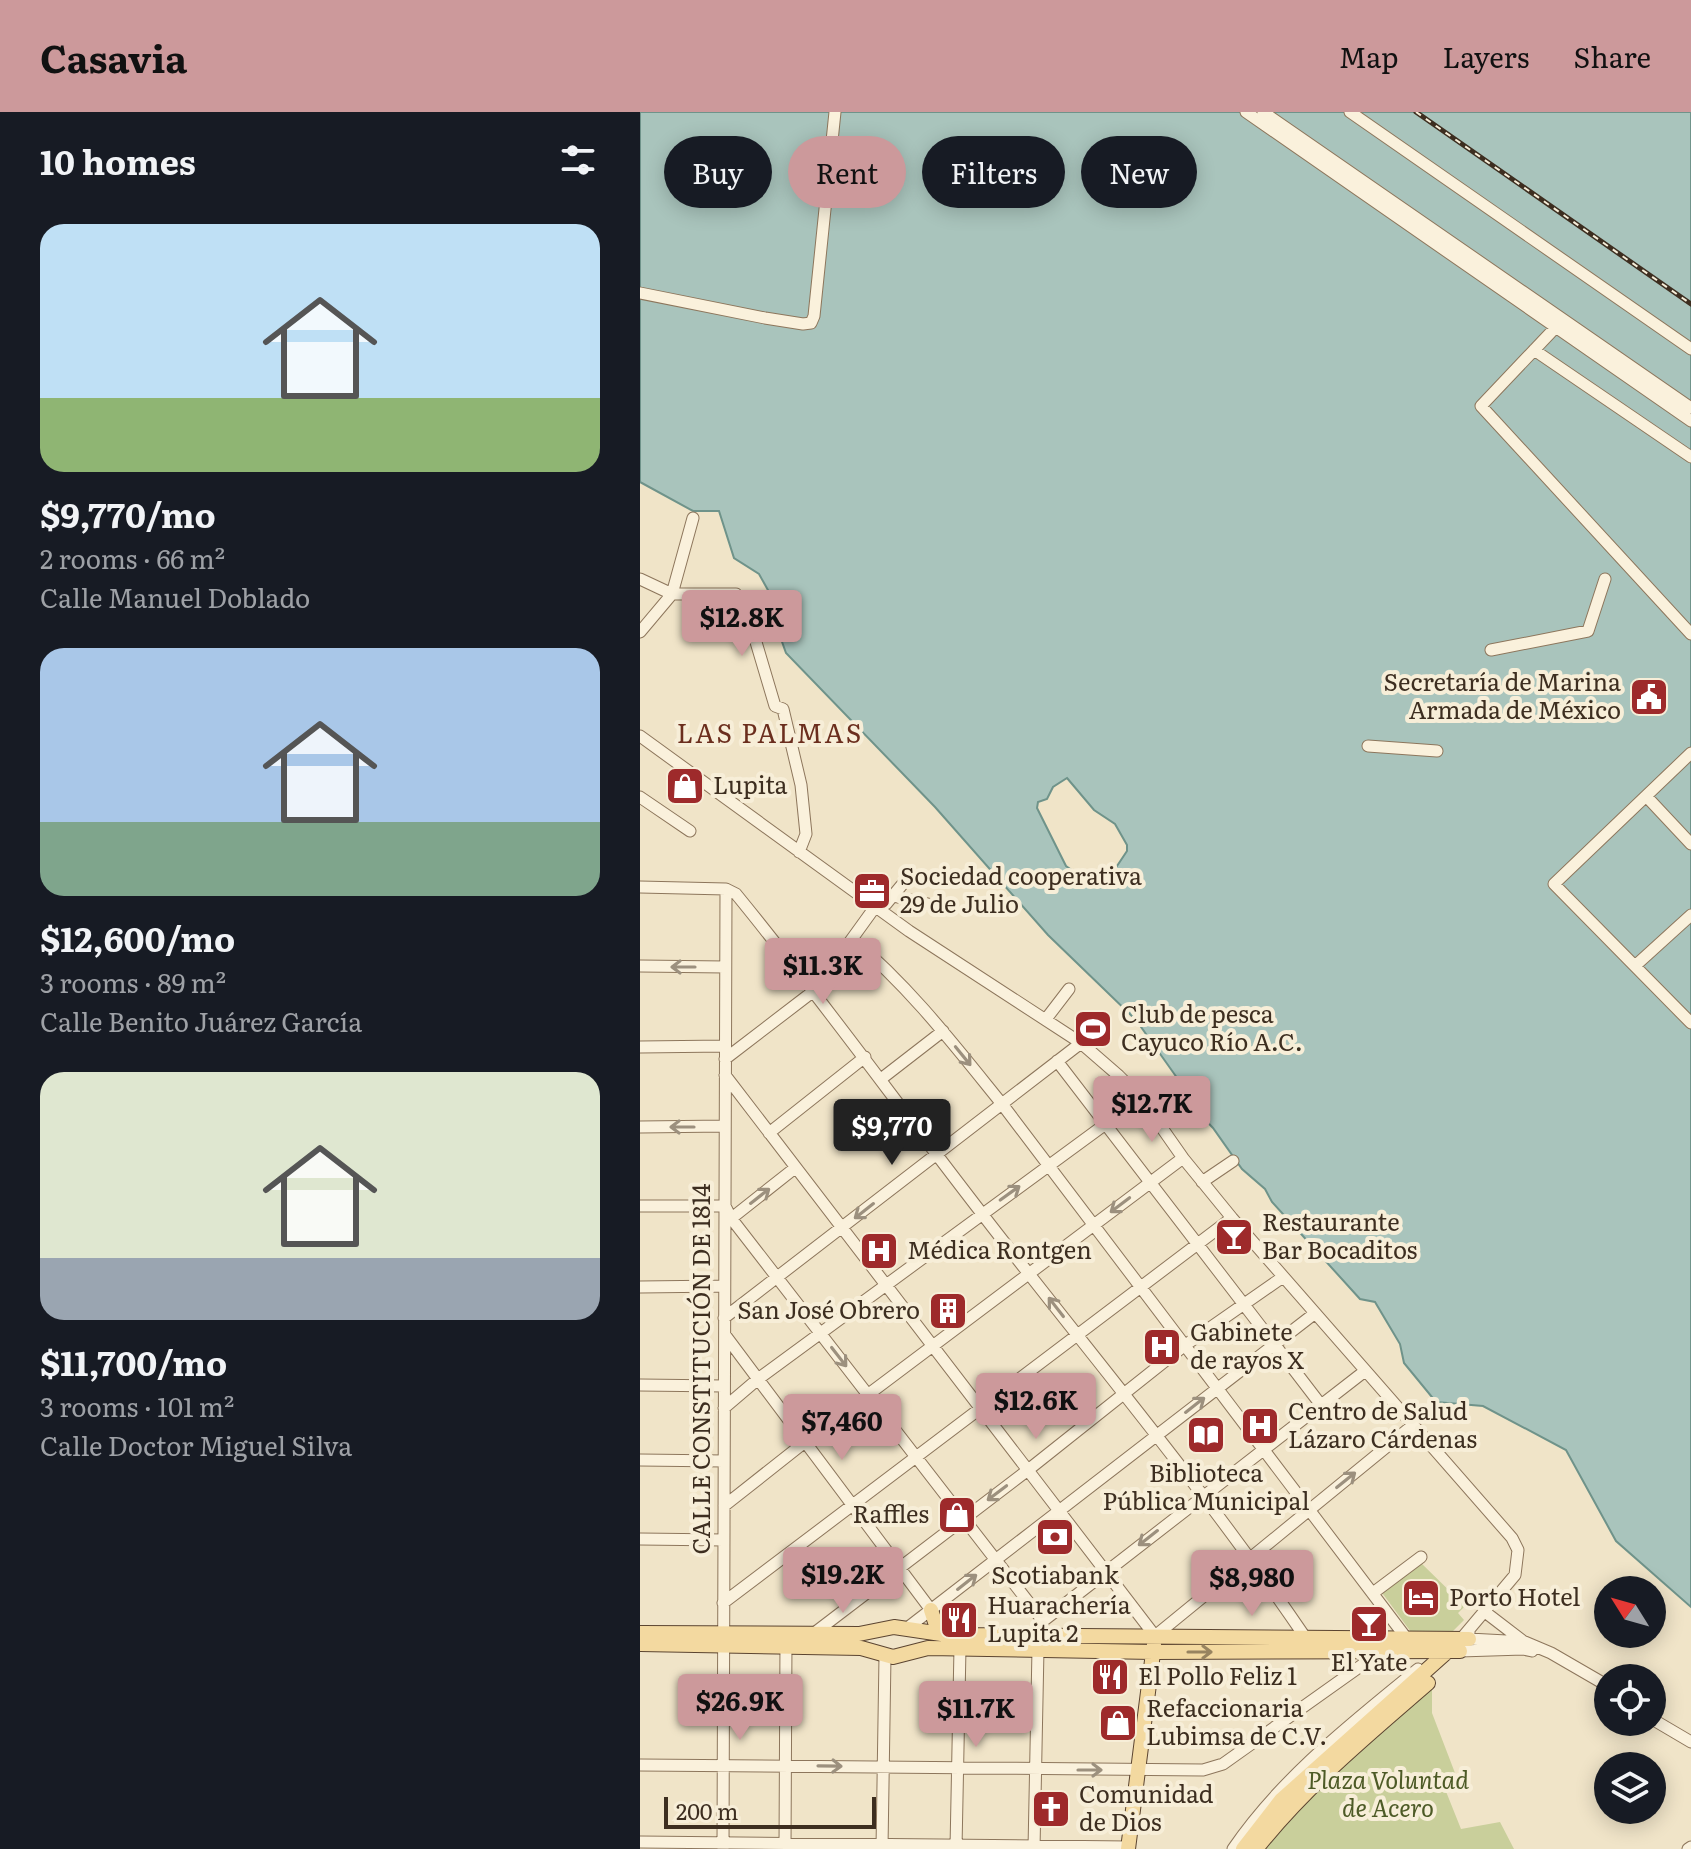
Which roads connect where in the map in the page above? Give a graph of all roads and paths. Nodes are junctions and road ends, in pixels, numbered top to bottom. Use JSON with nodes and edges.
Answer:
{"nodes":[{"id":1,"x":835,"y":112,"type":"edge"},
{"id":2,"x":1246,"y":112,"type":"edge"},
{"id":3,"x":1263,"y":112,"type":"edge"},
{"id":4,"x":1350,"y":112,"type":"edge"},
{"id":5,"x":640,"y":293,"type":"edge"},
{"id":6,"x":1555,"y":328,"type":"junction"},
{"id":7,"x":1691,"y":349,"type":"edge"},
{"id":8,"x":1534,"y":350,"type":"junction"},
{"id":9,"x":1691,"y":408,"type":"edge"},
{"id":10,"x":1691,"y":421,"type":"edge"},
{"id":11,"x":1691,"y":457,"type":"edge"},
{"id":12,"x":693,"y":518,"type":"dead end"},
{"id":13,"x":640,"y":579,"type":"edge"},
{"id":14,"x":1605,"y":579,"type":"dead end"},
{"id":15,"x":672,"y":594,"type":"junction"},
{"id":16,"x":640,"y":632,"type":"edge"},
{"id":17,"x":1691,"y":634,"type":"edge"},
{"id":18,"x":1491,"y":650,"type":"dead end"},
{"id":19,"x":640,"y":736,"type":"edge"},
{"id":20,"x":1368,"y":746,"type":"dead end"},
{"id":21,"x":1437,"y":751,"type":"dead end"},
{"id":22,"x":1691,"y":753,"type":"edge"},
{"id":23,"x":1646,"y":796,"type":"junction"},
{"id":24,"x":640,"y":797,"type":"edge"},
{"id":25,"x":690,"y":831,"type":"dead end"},
{"id":26,"x":1691,"y":844,"type":"edge"},
{"id":27,"x":799,"y":852,"type":"junction"},
{"id":28,"x":911,"y":874,"type":"dead end"},
{"id":29,"x":640,"y":887,"type":"edge"},
{"id":30,"x":726,"y":889,"type":"junction"},
{"id":31,"x":893,"y":896,"type":"junction"},
{"id":32,"x":928,"y":904,"type":"dead end"},
{"id":33,"x":875,"y":907,"type":"junction"},
{"id":34,"x":1691,"y":915,"type":"edge"},
{"id":35,"x":852,"y":939,"type":"junction"},
{"id":36,"x":1636,"y":965,"type":"junction"},
{"id":37,"x":640,"y":966,"type":"edge"},
{"id":38,"x":725,"y":967,"type":"junction"},
{"id":39,"x":1069,"y":989,"type":"dead end"},
{"id":40,"x":815,"y":990,"type":"junction"},
{"id":41,"x":1046,"y":1019,"type":"junction"},
{"id":42,"x":1691,"y":1023,"type":"edge"},
{"id":43,"x":943,"y":1031,"type":"junction"},
{"id":44,"x":1081,"y":1043,"type":"junction"},
{"id":45,"x":725,"y":1046,"type":"junction"},
{"id":46,"x":640,"y":1047,"type":"edge"},
{"id":47,"x":865,"y":1057,"type":"junction"},
{"id":48,"x":725,"y":1059,"type":"junction"},
{"id":49,"x":1057,"y":1061,"type":"junction"},
{"id":50,"x":725,"y":1075,"type":"junction"},
{"id":51,"x":881,"y":1079,"type":"junction"},
{"id":52,"x":1141,"y":1098,"type":"junction"},
{"id":53,"x":746,"y":1104,"type":"junction"},
{"id":54,"x":1002,"y":1104,"type":"junction"},
{"id":55,"x":725,"y":1121,"type":"junction"},
{"id":56,"x":1105,"y":1124,"type":"junction"},
{"id":57,"x":640,"y":1127,"type":"edge"},
{"id":58,"x":769,"y":1133,"type":"junction"},
{"id":59,"x":938,"y":1153,"type":"junction"},
{"id":60,"x":1183,"y":1158,"type":"junction"},
{"id":61,"x":1233,"y":1161,"type":"dead end"},
{"id":62,"x":1048,"y":1166,"type":"junction"},
{"id":63,"x":795,"y":1168,"type":"junction"},
{"id":64,"x":1150,"y":1182,"type":"junction"},
{"id":65,"x":1202,"y":1182,"type":"junction"},
{"id":66,"x":640,"y":1206,"type":"edge"},
{"id":67,"x":725,"y":1206,"type":"junction"},
{"id":68,"x":983,"y":1214,"type":"junction"},
{"id":69,"x":1232,"y":1218,"type":"junction"},
{"id":70,"x":728,"y":1221,"type":"junction"},
{"id":71,"x":1094,"y":1225,"type":"junction"},
{"id":72,"x":842,"y":1228,"type":"junction"},
{"id":73,"x":1197,"y":1244,"type":"junction"},
{"id":74,"x":1030,"y":1273,"type":"junction"},
{"id":75,"x":777,"y":1277,"type":"junction"},
{"id":76,"x":1283,"y":1277,"type":"junction"},
{"id":77,"x":886,"y":1285,"type":"junction"},
{"id":78,"x":724,"y":1286,"type":"junction"},
{"id":79,"x":640,"y":1287,"type":"edge"},
{"id":80,"x":1139,"y":1288,"type":"junction"},
{"id":81,"x":1245,"y":1305,"type":"junction"},
{"id":82,"x":1314,"y":1314,"type":"junction"},
{"id":83,"x":724,"y":1318,"type":"junction"},
{"id":84,"x":820,"y":1333,"type":"junction"},
{"id":85,"x":1077,"y":1334,"type":"junction"},
{"id":86,"x":724,"y":1335,"type":"junction"},
{"id":87,"x":1275,"y":1344,"type":"junction"},
{"id":88,"x":932,"y":1346,"type":"junction"},
{"id":89,"x":1184,"y":1346,"type":"junction"},
{"id":90,"x":1365,"y":1371,"type":"junction"},
{"id":91,"x":758,"y":1379,"type":"junction"},
{"id":92,"x":640,"y":1385,"type":"edge"},
{"id":93,"x":724,"y":1386,"type":"junction"},
{"id":94,"x":1217,"y":1389,"type":"junction"},
{"id":95,"x":1124,"y":1394,"type":"junction"},
{"id":96,"x":868,"y":1395,"type":"junction"},
{"id":97,"x":1321,"y":1405,"type":"junction"},
{"id":98,"x":724,"y":1408,"type":"junction"},
{"id":99,"x":980,"y":1408,"type":"junction"},
{"id":100,"x":1412,"y":1426,"type":"junction"},
{"id":101,"x":1156,"y":1436,"type":"junction"},
{"id":102,"x":805,"y":1442,"type":"junction"},
{"id":103,"x":1263,"y":1449,"type":"junction"},
{"id":104,"x":915,"y":1456,"type":"junction"},
{"id":105,"x":640,"y":1460,"type":"edge"},
{"id":106,"x":724,"y":1461,"type":"junction"},
{"id":107,"x":1028,"y":1470,"type":"junction"},
{"id":108,"x":1203,"y":1496,"type":"junction"},
{"id":109,"x":852,"y":1504,"type":"junction"},
{"id":110,"x":724,"y":1506,"type":"junction"},
{"id":111,"x":1309,"y":1510,"type":"junction"},
{"id":112,"x":1059,"y":1511,"type":"junction"},
{"id":113,"x":963,"y":1518,"type":"junction"},
{"id":114,"x":640,"y":1539,"type":"edge"},
{"id":115,"x":724,"y":1540,"type":"junction"},
{"id":116,"x":1421,"y":1557,"type":"dead end"},
{"id":117,"x":1251,"y":1558,"type":"junction"},
{"id":118,"x":996,"y":1560,"type":"junction"},
{"id":119,"x":900,"y":1567,"type":"junction"},
{"id":120,"x":1106,"y":1572,"type":"junction"},
{"id":121,"x":1373,"y":1593,"type":"junction"},
{"id":122,"x":723,"y":1603,"type":"junction"},
{"id":123,"x":931,"y":1610,"type":"junction"},
{"id":124,"x":1485,"y":1612,"type":"junction"},
{"id":125,"x":906,"y":1629,"type":"junction"},
{"id":126,"x":879,"y":1631,"type":"junction"},
{"id":127,"x":640,"y":1633,"type":"edge"},
{"id":128,"x":813,"y":1634,"type":"junction"},
{"id":129,"x":948,"y":1635,"type":"junction"},
{"id":130,"x":1041,"y":1635,"type":"junction"},
{"id":131,"x":1407,"y":1639,"type":"junction"},
{"id":132,"x":723,"y":1640,"type":"junction"},
{"id":133,"x":786,"y":1640,"type":"junction"},
{"id":134,"x":1314,"y":1642,"type":"junction"},
{"id":135,"x":1525,"y":1642,"type":"junction"},
{"id":136,"x":640,"y":1644,"type":"edge"},
{"id":137,"x":1154,"y":1644,"type":"junction"},
{"id":138,"x":1457,"y":1644,"type":"junction"},
{"id":139,"x":960,"y":1648,"type":"junction"},
{"id":140,"x":910,"y":1650,"type":"junction"},
{"id":141,"x":1379,"y":1653,"type":"junction"},
{"id":142,"x":882,"y":1654,"type":"junction"},
{"id":143,"x":1594,"y":1678,"type":"edge"},
{"id":144,"x":1594,"y":1685,"type":"edge"},
{"id":145,"x":1666,"y":1720,"type":"edge"},
{"id":146,"x":1666,"y":1727,"type":"edge"},
{"id":147,"x":1691,"y":1735,"type":"edge"},
{"id":148,"x":1691,"y":1742,"type":"edge"},
{"id":149,"x":640,"y":1765,"type":"edge"},
{"id":150,"x":723,"y":1765,"type":"junction"},
{"id":151,"x":785,"y":1766,"type":"junction"},
{"id":152,"x":883,"y":1767,"type":"junction"},
{"id":153,"x":958,"y":1768,"type":"junction"},
{"id":154,"x":1138,"y":1770,"type":"junction"},
{"id":155,"x":1036,"y":1771,"type":"junction"},
{"id":156,"x":640,"y":1842,"type":"edge"},
{"id":157,"x":723,"y":1845,"type":"edge"},
{"id":158,"x":785,"y":1846,"type":"edge"},
{"id":159,"x":882,"y":1846,"type":"edge"},
{"id":160,"x":956,"y":1847,"type":"edge"},
{"id":161,"x":1034,"y":1847,"type":"edge"},
{"id":162,"x":1128,"y":1848,"type":"edge"},
{"id":163,"x":1233,"y":1849,"type":"edge"},
{"id":164,"x":1243,"y":1849,"type":"edge"},
{"id":165,"x":1256,"y":1849,"type":"edge"}],
"edges":[{"from":1,"to":5,"type":"street"},
{"from":2,"to":6,"type":"street"},
{"from":3,"to":9,"type":"street"},
{"from":4,"to":7,"type":"street"},
{"from":6,"to":8,"type":"street"},
{"from":6,"to":10,"type":"street"},
{"from":8,"to":11,"type":"street"},
{"from":8,"to":17,"type":"street"},
{"from":12,"to":15,"type":"street"},
{"from":13,"to":15,"type":"street"},
{"from":14,"to":18,"type":"street"},
{"from":15,"to":16,"type":"street"},
{"from":15,"to":27,"type":"street"},
{"from":19,"to":27,"type":"street"},
{"from":20,"to":21,"type":"street"},
{"from":22,"to":23,"type":"street"},
{"from":23,"to":26,"type":"street"},
{"from":23,"to":36,"type":"street"},
{"from":24,"to":25,"type":"street"},
{"from":27,"to":33,"type":"street"},
{"from":28,"to":31,"type":"street"},
{"from":29,"to":30,"type":"street"},
{"from":30,"to":38,"type":"street","name":"CALLE CONSTITUCIÓN DE 1814"},
{"from":30,"to":40,"type":"street"},
{"from":31,"to":32,"type":"street"},
{"from":31,"to":33,"type":"street"},
{"from":33,"to":35,"type":"street"},
{"from":33,"to":41,"type":"street"},
{"from":34,"to":36,"type":"street"},
{"from":35,"to":40,"type":"street"},
{"from":35,"to":43,"type":"street"},
{"from":36,"to":42,"type":"street"},
{"from":38,"to":37,"type":"street","one_way":true},
{"from":38,"to":45,"type":"street","name":"CALLE CONSTITUCIÓN DE 1814"},
{"from":39,"to":41,"type":"street"},
{"from":40,"to":47,"type":"street"},
{"from":40,"to":48,"type":"street"},
{"from":41,"to":44,"type":"street"},
{"from":43,"to":51,"type":"street"},
{"from":43,"to":54,"type":"street","one_way":true},
{"from":44,"to":49,"type":"street"},
{"from":44,"to":52,"type":"street"},
{"from":45,"to":46,"type":"street"},
{"from":45,"to":48,"type":"street","name":"CALLE CONSTITUCIÓN DE 1814"},
{"from":47,"to":51,"type":"street"},
{"from":47,"to":58,"type":"street"},
{"from":48,"to":50,"type":"street","name":"CALLE CONSTITUCIÓN DE 1814"},
{"from":49,"to":54,"type":"street"},
{"from":49,"to":56,"type":"street"},
{"from":50,"to":53,"type":"street"},
{"from":50,"to":55,"type":"street","name":"CALLE CONSTITUCIÓN DE 1814"},
{"from":51,"to":59,"type":"street"},
{"from":52,"to":56,"type":"street"},
{"from":52,"to":60,"type":"street"},
{"from":53,"to":55,"type":"street"},
{"from":53,"to":58,"type":"street"},
{"from":54,"to":59,"type":"street"},
{"from":54,"to":62,"type":"street"},
{"from":55,"to":57,"type":"street","one_way":true},
{"from":55,"to":67,"type":"street","name":"CALLE CONSTITUCIÓN DE 1814"},
{"from":56,"to":62,"type":"street"},
{"from":56,"to":64,"type":"street"},
{"from":58,"to":63,"type":"street"},
{"from":59,"to":68,"type":"street"},
{"from":59,"to":72,"type":"street","one_way":true},
{"from":60,"to":64,"type":"street"},
{"from":60,"to":65,"type":"street"},
{"from":61,"to":65,"type":"street"},
{"from":68,"to":62,"type":"street","one_way":true},
{"from":62,"to":71,"type":"street"},
{"from":70,"to":63,"type":"street","one_way":true},
{"from":63,"to":72,"type":"street"},
{"from":64,"to":71,"type":"street","one_way":true},
{"from":64,"to":73,"type":"street"},
{"from":65,"to":69,"type":"street"},
{"from":66,"to":67,"type":"street"},
{"from":67,"to":70,"type":"street"},
{"from":68,"to":74,"type":"street"},
{"from":68,"to":77,"type":"street"},
{"from":69,"to":73,"type":"street"},
{"from":69,"to":76,"type":"street"},
{"from":70,"to":75,"type":"street"},
{"from":70,"to":78,"type":"street","name":"CALLE CONSTITUCIÓN DE 1814"},
{"from":71,"to":74,"type":"street"},
{"from":71,"to":80,"type":"street"},
{"from":72,"to":75,"type":"street"},
{"from":72,"to":77,"type":"street"},
{"from":73,"to":80,"type":"street"},
{"from":73,"to":81,"type":"street"},
{"from":85,"to":74,"type":"street","one_way":true},
{"from":74,"to":88,"type":"street"},
{"from":75,"to":83,"type":"street"},
{"from":75,"to":84,"type":"street"},
{"from":76,"to":81,"type":"street"},
{"from":76,"to":82,"type":"street"},
{"from":77,"to":84,"type":"street"},
{"from":77,"to":88,"type":"street"},
{"from":78,"to":79,"type":"street"},
{"from":78,"to":83,"type":"street","name":"CALLE CONSTITUCIÓN DE 1814"},
{"from":80,"to":85,"type":"street"},
{"from":80,"to":89,"type":"street"},
{"from":81,"to":87,"type":"street"},
{"from":81,"to":89,"type":"street"},
{"from":82,"to":87,"type":"street"},
{"from":82,"to":90,"type":"street"},
{"from":83,"to":86,"type":"street","name":"CALLE CONSTITUCIÓN DE 1814"},
{"from":84,"to":91,"type":"street"},
{"from":84,"to":96,"type":"street","one_way":true},
{"from":85,"to":95,"type":"street"},
{"from":85,"to":99,"type":"street"},
{"from":86,"to":91,"type":"street"},
{"from":86,"to":93,"type":"street","name":"CALLE CONSTITUCIÓN DE 1814"},
{"from":87,"to":94,"type":"street"},
{"from":87,"to":97,"type":"street"},
{"from":88,"to":96,"type":"street"},
{"from":88,"to":99,"type":"street"},
{"from":89,"to":94,"type":"street"},
{"from":89,"to":95,"type":"street"},
{"from":90,"to":97,"type":"street"},
{"from":90,"to":100,"type":"street"},
{"from":91,"to":98,"type":"street"},
{"from":91,"to":102,"type":"street"},
{"from":92,"to":93,"type":"street"},
{"from":93,"to":98,"type":"street","name":"CALLE CONSTITUCIÓN DE 1814"},
{"from":101,"to":94,"type":"street","one_way":true},
{"from":94,"to":103,"type":"street"},
{"from":95,"to":101,"type":"street"},
{"from":95,"to":107,"type":"street"},
{"from":96,"to":102,"type":"street"},
{"from":96,"to":104,"type":"street"},
{"from":97,"to":103,"type":"street"},
{"from":98,"to":106,"type":"street","name":"CALLE CONSTITUCIÓN DE 1814"},
{"from":99,"to":104,"type":"street"},
{"from":99,"to":107,"type":"street"},
{"from":111,"to":100,"type":"street","one_way":true},
{"from":100,"to":124,"type":"street"},
{"from":101,"to":108,"type":"street"},
{"from":101,"to":112,"type":"street"},
{"from":102,"to":109,"type":"street"},
{"from":102,"to":110,"type":"street"},
{"from":103,"to":108,"type":"street"},
{"from":103,"to":111,"type":"street"},
{"from":104,"to":109,"type":"street"},
{"from":104,"to":113,"type":"street"},
{"from":105,"to":106,"type":"street"},
{"from":106,"to":110,"type":"street","name":"CALLE CONSTITUCIÓN DE 1814"},
{"from":107,"to":112,"type":"street"},
{"from":107,"to":113,"type":"street","one_way":true},
{"from":108,"to":117,"type":"street"},
{"from":108,"to":120,"type":"street","one_way":true},
{"from":109,"to":119,"type":"street"},
{"from":109,"to":122,"type":"street"},
{"from":110,"to":115,"type":"street","name":"CALLE CONSTITUCIÓN DE 1814"},
{"from":111,"to":117,"type":"street"},
{"from":111,"to":121,"type":"street"},
{"from":112,"to":118,"type":"street"},
{"from":112,"to":120,"type":"street"},
{"from":113,"to":118,"type":"street"},
{"from":113,"to":119,"type":"street"},
{"from":114,"to":115,"type":"street"},
{"from":115,"to":122,"type":"street","name":"CALLE CONSTITUCIÓN DE 1814"},
{"from":116,"to":121,"type":"street"},
{"from":117,"to":134,"type":"street"},
{"from":117,"to":137,"type":"street"},
{"from":123,"to":118,"type":"street","one_way":true},
{"from":118,"to":130,"type":"street"},
{"from":119,"to":123,"type":"street"},
{"from":119,"to":128,"type":"street"},
{"from":120,"to":130,"type":"street"},
{"from":120,"to":137,"type":"street"},
{"from":121,"to":131,"type":"street"},
{"from":122,"to":132,"type":"street","name":"CALLE CONSTITUCIÓN DE 1814"},
{"from":123,"to":125,"type":"street"},
{"from":123,"to":129,"type":"main road"},
{"from":124,"to":135,"type":"street"},
{"from":124,"to":138,"type":"street"},
{"from":125,"to":126,"type":"main road"},
{"from":125,"to":129,"type":"main road"},
{"from":125,"to":140,"type":"main road"},
{"from":126,"to":128,"type":"main road"},
{"from":126,"to":142,"type":"main road"},
{"from":127,"to":132,"type":"main road"},
{"from":128,"to":133,"type":"main road"},
{"from":129,"to":130,"type":"main road"},
{"from":130,"to":137,"type":"main road"},
{"from":130,"to":139,"type":"main road"},
{"from":130,"to":155,"type":"street"},
{"from":131,"to":134,"type":"main road"},
{"from":131,"to":138,"type":"main road"},
{"from":132,"to":133,"type":"main road"},
{"from":132,"to":136,"type":"main road"},
{"from":132,"to":150,"type":"street","name":"CALLE CONSTITUCIÓN DE 1814"},
{"from":133,"to":142,"type":"main road"},
{"from":133,"to":151,"type":"street"},
{"from":134,"to":137,"type":"main road"},
{"from":134,"to":141,"type":"main road"},
{"from":135,"to":138,"type":"street"},
{"from":135,"to":143,"type":"street"},
{"from":137,"to":154,"type":"main road"},
{"from":138,"to":141,"type":"main road"},
{"from":138,"to":144,"type":"street"},
{"from":138,"to":163,"type":"street"},
{"from":138,"to":164,"type":"main road"},
{"from":138,"to":165,"type":"main road"},
{"from":139,"to":140,"type":"main road"},
{"from":139,"to":153,"type":"street"},
{"from":140,"to":142,"type":"main road"},
{"from":141,"to":154,"type":"street"},
{"from":142,"to":152,"type":"street"},
{"from":145,"to":147,"type":"street"},
{"from":146,"to":148,"type":"street"},
{"from":149,"to":150,"type":"street"},
{"from":150,"to":151,"type":"street"},
{"from":150,"to":157,"type":"street","name":"CALLE CONSTITUCIÓN DE 1814"},
{"from":151,"to":152,"type":"street","one_way":true},
{"from":151,"to":158,"type":"street"},
{"from":152,"to":153,"type":"street"},
{"from":152,"to":159,"type":"street"},
{"from":153,"to":155,"type":"street"},
{"from":153,"to":160,"type":"street"},
{"from":155,"to":154,"type":"street","one_way":true},
{"from":154,"to":162,"type":"main road"},
{"from":155,"to":161,"type":"street"},
{"from":156,"to":157,"type":"street"},
{"from":157,"to":158,"type":"street"},
{"from":158,"to":159,"type":"street"},
{"from":159,"to":160,"type":"street"},
{"from":160,"to":161,"type":"street"},
{"from":161,"to":162,"type":"street"}]}
